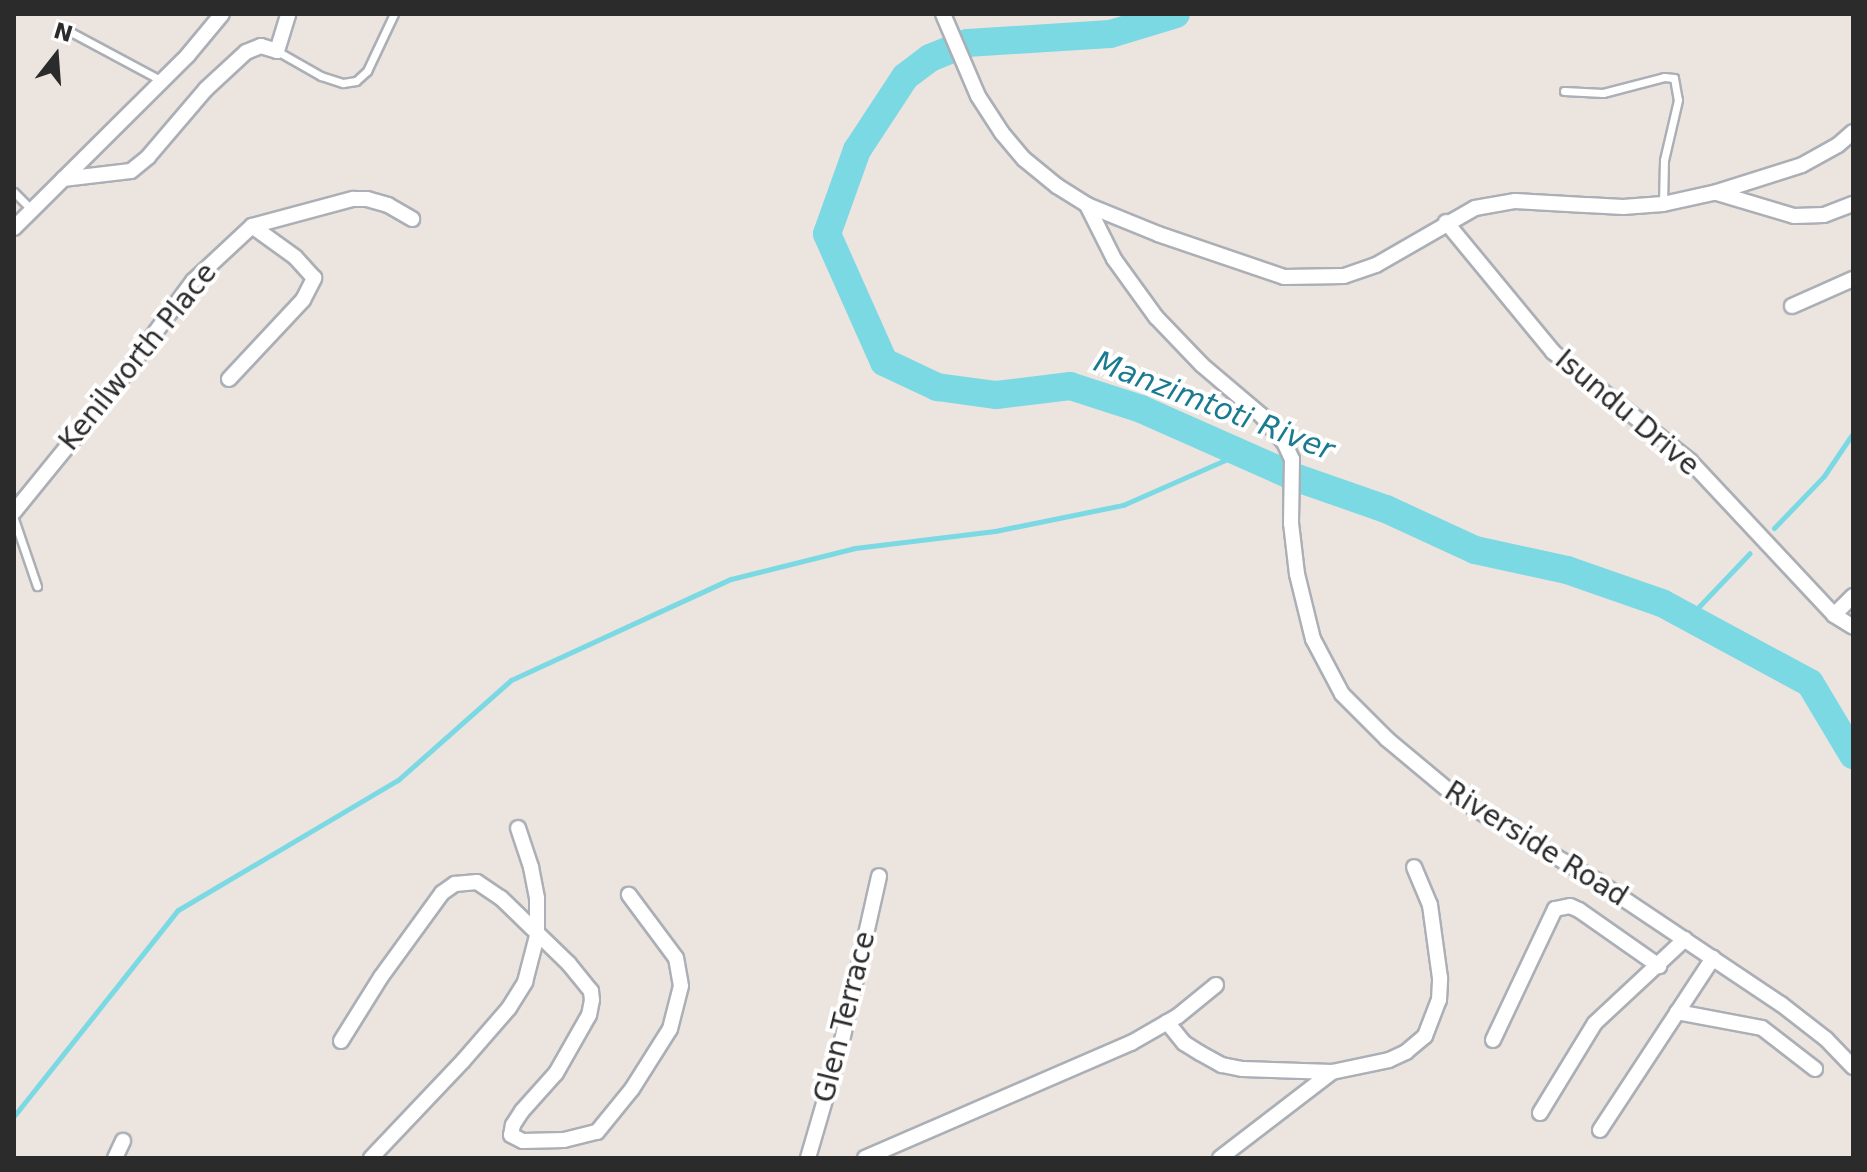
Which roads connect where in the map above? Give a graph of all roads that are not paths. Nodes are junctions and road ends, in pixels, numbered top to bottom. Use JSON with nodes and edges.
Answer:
{"nodes":[{"id":1,"x":222,"y":14,"type":"edge"},
{"id":2,"x":288,"y":14,"type":"edge"},
{"id":3,"x":394,"y":14,"type":"edge"},
{"id":4,"x":943,"y":14,"type":"edge"},
{"id":5,"x":67,"y":30,"type":"dead end"},
{"id":6,"x":277,"y":51,"type":"junction"},
{"id":7,"x":162,"y":81,"type":"junction"},
{"id":8,"x":1564,"y":91,"type":"dead end"},
{"id":9,"x":1853,"y":132,"type":"edge"},
{"id":10,"x":63,"y":179,"type":"junction"},
{"id":11,"x":14,"y":192,"type":"edge"},
{"id":12,"x":1717,"y":192,"type":"junction"},
{"id":13,"x":1663,"y":204,"type":"junction"},
{"id":14,"x":1853,"y":204,"type":"edge"},
{"id":15,"x":1087,"y":205,"type":"junction"},
{"id":16,"x":32,"y":210,"type":"junction"},
{"id":17,"x":412,"y":219,"type":"dead end"},
{"id":18,"x":1446,"y":222,"type":"junction"},
{"id":19,"x":252,"y":226,"type":"junction"},
{"id":20,"x":14,"y":228,"type":"edge"},
{"id":21,"x":1853,"y":279,"type":"edge"},
{"id":22,"x":1792,"y":306,"type":"dead end"},
{"id":23,"x":229,"y":379,"type":"dead end"},
{"id":24,"x":14,"y":512,"type":"edge"},
{"id":25,"x":14,"y":519,"type":"edge"},
{"id":26,"x":37,"y":586,"type":"dead end"},
{"id":27,"x":1853,"y":596,"type":"edge"},
{"id":28,"x":1834,"y":615,"type":"junction"},
{"id":29,"x":1853,"y":627,"type":"edge"},
{"id":30,"x":518,"y":828,"type":"dead end"},
{"id":31,"x":1414,"y":867,"type":"dead end"},
{"id":32,"x":879,"y":876,"type":"dead end"},
{"id":33,"x":629,"y":895,"type":"dead end"},
{"id":34,"x":537,"y":936,"type":"junction"},
{"id":35,"x":1685,"y":939,"type":"junction"},
{"id":36,"x":1713,"y":958,"type":"junction"},
{"id":37,"x":1659,"y":966,"type":"junction"},
{"id":38,"x":1216,"y":985,"type":"dead end"},
{"id":39,"x":1677,"y":1012,"type":"junction"},
{"id":40,"x":1167,"y":1022,"type":"junction"},
{"id":41,"x":1493,"y":1040,"type":"dead end"},
{"id":42,"x":341,"y":1041,"type":"dead end"},
{"id":43,"x":1853,"y":1067,"type":"edge"},
{"id":44,"x":1815,"y":1069,"type":"dead end"},
{"id":45,"x":1332,"y":1072,"type":"junction"},
{"id":46,"x":1540,"y":1113,"type":"dead end"},
{"id":47,"x":1600,"y":1130,"type":"dead end"},
{"id":48,"x":123,"y":1141,"type":"dead end"},
{"id":49,"x":115,"y":1158,"type":"edge"},
{"id":50,"x":371,"y":1158,"type":"edge"},
{"id":51,"x":808,"y":1158,"type":"edge"},
{"id":52,"x":865,"y":1158,"type":"edge"},
{"id":53,"x":1220,"y":1158,"type":"edge"}],
"edges":[{"from":1,"to":7,"type":"street"},
{"from":2,"to":6,"type":"street"},
{"from":3,"to":6,"type":"lane"},
{"from":4,"to":15,"type":"street"},
{"from":5,"to":7,"type":"lane"},
{"from":6,"to":10,"type":"street"},
{"from":7,"to":10,"type":"street"},
{"from":8,"to":13,"type":"lane"},
{"from":9,"to":12,"type":"street"},
{"from":10,"to":16,"type":"street"},
{"from":11,"to":16,"type":"lane"},
{"from":12,"to":13,"type":"street"},
{"from":12,"to":14,"type":"street"},
{"from":13,"to":18,"type":"street"},
{"from":15,"to":18,"type":"street"},
{"from":15,"to":35,"type":"street","name":"Riverside Road"},
{"from":16,"to":20,"type":"street"},
{"from":17,"to":19,"type":"street","name":"Kenilworth Place"},
{"from":18,"to":28,"type":"street","name":"Isundu Drive"},
{"from":19,"to":23,"type":"street"},
{"from":19,"to":24,"type":"street","name":"Kenilworth Place"},
{"from":21,"to":22,"type":"street"},
{"from":25,"to":26,"type":"lane"},
{"from":27,"to":28,"type":"street"},
{"from":28,"to":29,"type":"street","name":"Isundu Drive"},
{"from":30,"to":34,"type":"street"},
{"from":31,"to":45,"type":"street"},
{"from":32,"to":51,"type":"street","name":"Glen Terrace"},
{"from":33,"to":34,"type":"street"},
{"from":34,"to":42,"type":"street"},
{"from":34,"to":50,"type":"street"},
{"from":35,"to":36,"type":"street","name":"Riverside Road"},
{"from":35,"to":37,"type":"street"},
{"from":36,"to":39,"type":"street"},
{"from":36,"to":43,"type":"street","name":"Riverside Road"},
{"from":37,"to":41,"type":"street"},
{"from":37,"to":46,"type":"street"},
{"from":38,"to":40,"type":"street"},
{"from":39,"to":44,"type":"street"},
{"from":39,"to":47,"type":"street"},
{"from":40,"to":45,"type":"street"},
{"from":40,"to":52,"type":"street"},
{"from":45,"to":53,"type":"street"},
{"from":48,"to":49,"type":"street"}]}
